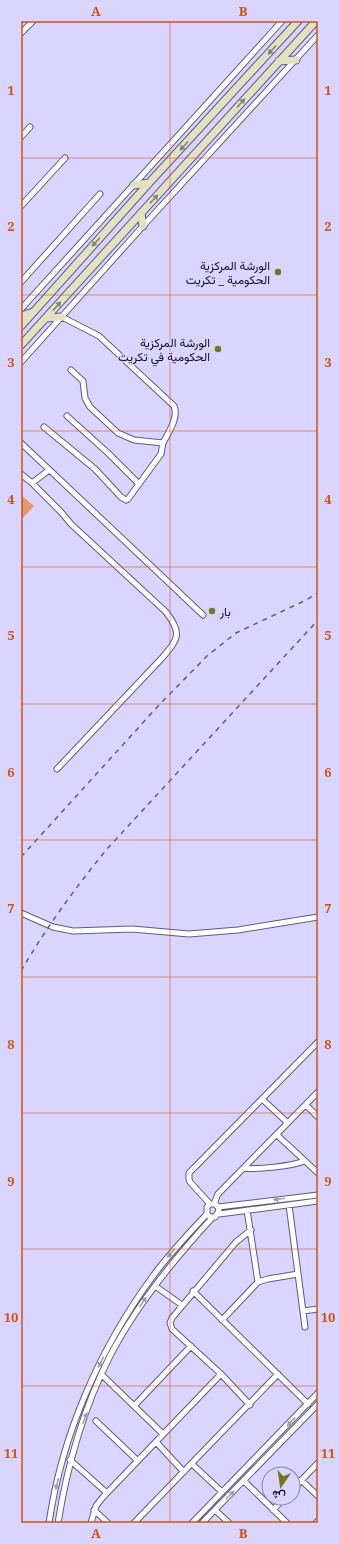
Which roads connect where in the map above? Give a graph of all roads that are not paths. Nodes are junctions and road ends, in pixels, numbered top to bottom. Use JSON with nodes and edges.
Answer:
{"nodes":[{"id":1,"x":33,"y":21,"type":"edge"},
{"id":2,"x":282,"y":21,"type":"edge"},
{"id":3,"x":298,"y":21,"type":"edge"},
{"id":4,"x":316,"y":21,"type":"edge"},
{"id":5,"x":21,"y":33,"type":"edge"},
{"id":6,"x":318,"y":36,"type":"edge"},
{"id":7,"x":296,"y":60,"type":"junction"},
{"id":8,"x":279,"y":61,"type":"junction"},
{"id":9,"x":207,"y":121,"type":"junction"},
{"id":10,"x":30,"y":127,"type":"dead end"},
{"id":11,"x":218,"y":129,"type":"junction"},
{"id":12,"x":21,"y":138,"type":"edge"},
{"id":13,"x":66,"y":158,"type":"dead end"},
{"id":14,"x":148,"y":183,"type":"junction"},
{"id":15,"x":134,"y":185,"type":"junction"},
{"id":16,"x":100,"y":194,"type":"dead end"},
{"id":17,"x":21,"y":206,"type":"edge"},
{"id":18,"x":141,"y":213,"type":"junction"},
{"id":19,"x":143,"y":226,"type":"junction"},
{"id":20,"x":21,"y":282,"type":"edge"},
{"id":21,"x":21,"y":309,"type":"edge"},
{"id":22,"x":35,"y":311,"type":"junction"},
{"id":23,"x":21,"y":316,"type":"edge"},
{"id":24,"x":62,"y":317,"type":"junction"},
{"id":25,"x":46,"y":318,"type":"junction"},
{"id":26,"x":21,"y":326,"type":"edge"},
{"id":27,"x":21,"y":345,"type":"edge"},
{"id":28,"x":21,"y":362,"type":"edge"},
{"id":29,"x":71,"y":370,"type":"dead end"},
{"id":30,"x":67,"y":416,"type":"dead end"},
{"id":31,"x":44,"y":427,"type":"dead end"},
{"id":32,"x":21,"y":443,"type":"edge"},
{"id":33,"x":163,"y":443,"type":"junction"},
{"id":34,"x":49,"y":470,"type":"junction"},
{"id":35,"x":21,"y":474,"type":"edge"},
{"id":36,"x":32,"y":483,"type":"junction"},
{"id":37,"x":139,"y":484,"type":"junction"},
{"id":38,"x":203,"y":615,"type":"dead end"},
{"id":39,"x":57,"y":769,"type":"dead end"},
{"id":40,"x":21,"y":913,"type":"edge"},
{"id":41,"x":318,"y":916,"type":"edge"},
{"id":42,"x":318,"y":1042,"type":"edge"},
{"id":43,"x":318,"y":1092,"type":"edge"},
{"id":44,"x":262,"y":1099,"type":"junction"},
{"id":45,"x":306,"y":1105,"type":"junction"},
{"id":46,"x":318,"y":1117,"type":"edge"},
{"id":47,"x":288,"y":1123,"type":"junction"},
{"id":48,"x":276,"y":1134,"type":"junction"},
{"id":49,"x":304,"y":1161,"type":"junction"},
{"id":50,"x":244,"y":1168,"type":"junction"},
{"id":51,"x":318,"y":1173,"type":"edge"},
{"id":52,"x":318,"y":1195,"type":"edge"},
{"id":53,"x":318,"y":1201,"type":"edge"},
{"id":54,"x":214,"y":1205,"type":"junction"},
{"id":55,"x":289,"y":1205,"type":"junction"},
{"id":56,"x":247,"y":1210,"type":"junction"},
{"id":57,"x":207,"y":1214,"type":"junction"},
{"id":58,"x":219,"y":1214,"type":"junction"},
{"id":59,"x":213,"y":1217,"type":"junction"},
{"id":60,"x":251,"y":1230,"type":"junction"},
{"id":61,"x":188,"y":1235,"type":"junction"},
{"id":62,"x":192,"y":1239,"type":"junction"},
{"id":63,"x":298,"y":1274,"type":"junction"},
{"id":64,"x":258,"y":1282,"type":"junction"},
{"id":65,"x":155,"y":1286,"type":"junction"},
{"id":66,"x":193,"y":1291,"type":"junction"},
{"id":67,"x":182,"y":1305,"type":"junction"},
{"id":68,"x":318,"y":1309,"type":"edge"},
{"id":69,"x":303,"y":1311,"type":"junction"},
{"id":70,"x":222,"y":1320,"type":"junction"},
{"id":71,"x":121,"y":1325,"type":"junction"},
{"id":72,"x":304,"y":1327,"type":"dead end"},
{"id":73,"x":126,"y":1328,"type":"junction"},
{"id":74,"x":191,"y":1346,"type":"junction"},
{"id":75,"x":221,"y":1374,"type":"junction"},
{"id":76,"x":278,"y":1374,"type":"junction"},
{"id":77,"x":102,"y":1375,"type":"junction"},
{"id":78,"x":318,"y":1393,"type":"edge"},
{"id":79,"x":250,"y":1404,"type":"junction"},
{"id":80,"x":308,"y":1404,"type":"junction"},
{"id":81,"x":318,"y":1404,"type":"edge"},
{"id":82,"x":134,"y":1406,"type":"junction"},
{"id":83,"x":96,"y":1421,"type":"dead end"},
{"id":84,"x":282,"y":1431,"type":"junction"},
{"id":85,"x":163,"y":1434,"type":"junction"},
{"id":86,"x":70,"y":1436,"type":"junction"},
{"id":87,"x":287,"y":1436,"type":"junction"},
{"id":88,"x":77,"y":1439,"type":"junction"},
{"id":89,"x":156,"y":1442,"type":"junction"},
{"id":90,"x":70,"y":1460,"type":"junction"},
{"id":91,"x":138,"y":1461,"type":"junction"},
{"id":92,"x":318,"y":1463,"type":"edge"},
{"id":93,"x":192,"y":1464,"type":"junction"},
{"id":94,"x":184,"y":1472,"type":"junction"},
{"id":95,"x":301,"y":1480,"type":"joint"},
{"id":96,"x":244,"y":1481,"type":"junction"},
{"id":97,"x":222,"y":1492,"type":"junction"},
{"id":98,"x":107,"y":1493,"type":"junction"},
{"id":99,"x":318,"y":1496,"type":"edge"},
{"id":100,"x":277,"y":1506,"type":"edge"},
{"id":101,"x":94,"y":1510,"type":"junction"},
{"id":102,"x":215,"y":1510,"type":"junction"},
{"id":103,"x":273,"y":1510,"type":"junction"},
{"id":104,"x":318,"y":1521,"type":"edge"},
{"id":105,"x":49,"y":1523,"type":"edge"},
{"id":106,"x":58,"y":1523,"type":"edge"},
{"id":107,"x":91,"y":1523,"type":"edge"},
{"id":108,"x":108,"y":1523,"type":"edge"},
{"id":109,"x":134,"y":1523,"type":"edge"},
{"id":110,"x":192,"y":1523,"type":"edge"},
{"id":111,"x":202,"y":1523,"type":"edge"},
{"id":112,"x":229,"y":1523,"type":"edge"},
{"id":113,"x":287,"y":1523,"type":"edge"},
{"id":114,"x":316,"y":1523,"type":"edge"}],
"edges":[{"from":1,"to":5,"type":"street"},
{"from":2,"to":15,"type":"street"},
{"from":3,"to":9,"type":"main road","one_way":true},
{"from":4,"to":8,"type":"main road"},
{"from":6,"to":7,"type":"street"},
{"from":7,"to":8,"type":"main road"},
{"from":7,"to":19,"type":"street"},
{"from":11,"to":8,"type":"main road","one_way":true},
{"from":9,"to":11,"type":"main road"},
{"from":9,"to":14,"type":"main road","one_way":true},
{"from":10,"to":12,"type":"street"},
{"from":18,"to":11,"type":"main road","one_way":true},
{"from":13,"to":17,"type":"street"},
{"from":14,"to":15,"type":"main road"},
{"from":14,"to":22,"type":"main road","one_way":true},
{"from":15,"to":21,"type":"street"},
{"from":16,"to":20,"type":"street"},
{"from":18,"to":19,"type":"main road"},
{"from":25,"to":18,"type":"main road","one_way":true},
{"from":19,"to":24,"type":"street"},
{"from":22,"to":23,"type":"main road"},
{"from":22,"to":26,"type":"main road"},
{"from":24,"to":25,"type":"main road"},
{"from":24,"to":28,"type":"street"},
{"from":24,"to":33,"type":"street"},
{"from":25,"to":27,"type":"main road"},
{"from":29,"to":33,"type":"street"},
{"from":30,"to":37,"type":"street"},
{"from":31,"to":37,"type":"street"},
{"from":32,"to":34,"type":"street"},
{"from":33,"to":37,"type":"street"},
{"from":34,"to":36,"type":"street"},
{"from":34,"to":38,"type":"street"},
{"from":35,"to":36,"type":"street"},
{"from":36,"to":39,"type":"street"},
{"from":40,"to":41,"type":"street"},
{"from":42,"to":44,"type":"street"},
{"from":43,"to":45,"type":"street"},
{"from":44,"to":47,"type":"street"},
{"from":44,"to":54,"type":"street"},
{"from":45,"to":46,"type":"street"},
{"from":45,"to":47,"type":"street"},
{"from":47,"to":48,"type":"street"},
{"from":48,"to":49,"type":"street"},
{"from":48,"to":50,"type":"street"},
{"from":49,"to":50,"type":"street"},
{"from":49,"to":51,"type":"street"},
{"from":50,"to":54,"type":"street"},
{"from":52,"to":54,"type":"street","one_way":true},
{"from":53,"to":55,"type":"street"},
{"from":54,"to":57,"type":"street"},
{"from":54,"to":58,"type":"street"},
{"from":55,"to":56,"type":"street"},
{"from":55,"to":63,"type":"street"},
{"from":56,"to":58,"type":"street"},
{"from":56,"to":60,"type":"street"},
{"from":57,"to":59,"type":"street"},
{"from":57,"to":61,"type":"street"},
{"from":58,"to":59,"type":"street"},
{"from":59,"to":62,"type":"street"},
{"from":60,"to":64,"type":"street"},
{"from":60,"to":66,"type":"street"},
{"from":61,"to":62,"type":"street"},
{"from":61,"to":71,"type":"street","one_way":true},
{"from":62,"to":65,"type":"street"},
{"from":63,"to":64,"type":"street"},
{"from":63,"to":69,"type":"street"},
{"from":64,"to":70,"type":"street"},
{"from":65,"to":67,"type":"street"},
{"from":73,"to":65,"type":"street","one_way":true},
{"from":66,"to":67,"type":"street"},
{"from":66,"to":70,"type":"street"},
{"from":67,"to":74,"type":"street"},
{"from":68,"to":69,"type":"street"},
{"from":69,"to":72,"type":"street"},
{"from":70,"to":76,"type":"street"},
{"from":71,"to":73,"type":"street"},
{"from":71,"to":86,"type":"street","one_way":true},
{"from":73,"to":77,"type":"street"},
{"from":74,"to":75,"type":"street"},
{"from":74,"to":82,"type":"street"},
{"from":75,"to":79,"type":"street"},
{"from":75,"to":85,"type":"street"},
{"from":76,"to":79,"type":"street"},
{"from":76,"to":80,"type":"street"},
{"from":77,"to":82,"type":"street"},
{"from":88,"to":77,"type":"street","one_way":true},
{"from":78,"to":80,"type":"street"},
{"from":79,"to":93,"type":"street"},
{"from":80,"to":84,"type":"street","one_way":true},
{"from":81,"to":87,"type":"street"},
{"from":82,"to":85,"type":"street"},
{"from":83,"to":91,"type":"street"},
{"from":84,"to":87,"type":"street"},
{"from":84,"to":97,"type":"street"},
{"from":85,"to":89,"type":"street"},
{"from":86,"to":88,"type":"street"},
{"from":86,"to":105,"type":"street","one_way":true},
{"from":87,"to":96,"type":"street"},
{"from":88,"to":90,"type":"street"},
{"from":89,"to":91,"type":"street"},
{"from":89,"to":94,"type":"street"},
{"from":90,"to":98,"type":"street"},
{"from":90,"to":106,"type":"street"},
{"from":91,"to":98,"type":"street"},
{"from":92,"to":95,"type":"street"},
{"from":93,"to":94,"type":"street"},
{"from":93,"to":97,"type":"street"},
{"from":94,"to":109,"type":"street"},
{"from":95,"to":99,"type":"street"},
{"from":102,"to":96,"type":"street","one_way":true},
{"from":96,"to":103,"type":"street"},
{"from":97,"to":110,"type":"street"},
{"from":98,"to":101,"type":"street"},
{"from":100,"to":103,"type":"street"},
{"from":101,"to":107,"type":"street"},
{"from":101,"to":108,"type":"street"},
{"from":102,"to":111,"type":"street"},
{"from":102,"to":112,"type":"street"},
{"from":103,"to":113,"type":"street"},
{"from":104,"to":114,"type":"street"}]}
